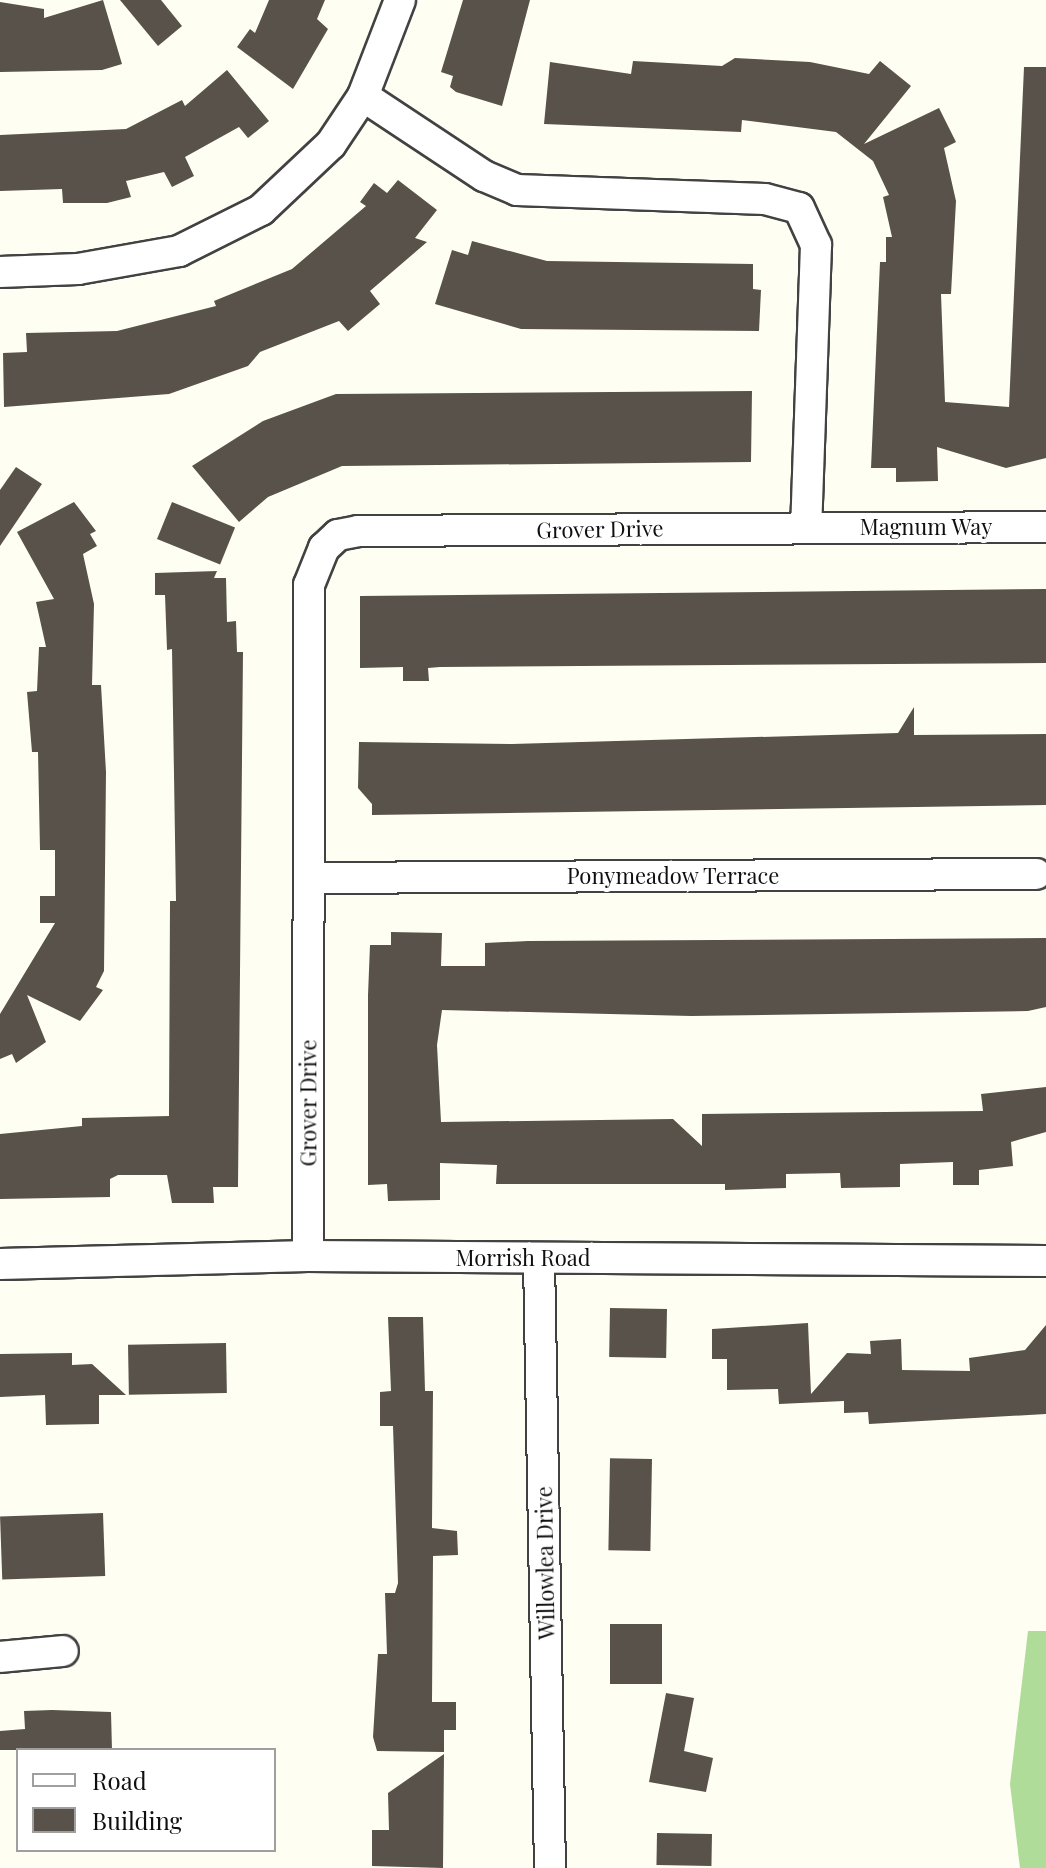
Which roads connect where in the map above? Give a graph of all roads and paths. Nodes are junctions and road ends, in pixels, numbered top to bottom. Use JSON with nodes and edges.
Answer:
{"nodes":[{"id":1,"x":400,"y":0,"type":"edge"},
{"id":2,"x":363,"y":96,"type":"junction"},
{"id":3,"x":0,"y":272,"type":"edge"},
{"id":4,"x":806,"y":526,"type":"junction"},
{"id":5,"x":1046,"y":527,"type":"edge"},
{"id":6,"x":1036,"y":874,"type":"dead end"},
{"id":7,"x":309,"y":878,"type":"junction"},
{"id":8,"x":308,"y":1256,"type":"junction"},
{"id":9,"x":539,"y":1258,"type":"junction"},
{"id":10,"x":1046,"y":1261,"type":"edge"},
{"id":11,"x":0,"y":1264,"type":"edge"},
{"id":12,"x":63,"y":1651,"type":"dead end"},
{"id":13,"x":0,"y":1657,"type":"edge"},
{"id":14,"x":550,"y":1868,"type":"edge"}],
"edges":[{"from":1,"to":2,"type":"street"},
{"from":2,"to":3,"type":"street"},
{"from":2,"to":4,"type":"street"},
{"from":4,"to":5,"type":"street","name":"Magnum Way"},
{"from":4,"to":7,"type":"street","name":"Grover Drive"},
{"from":6,"to":7,"type":"street","name":"Ponymeadow Terrace"},
{"from":7,"to":8,"type":"street","name":"Grover Drive"},
{"from":8,"to":9,"type":"street","name":"Morrish Road"},
{"from":8,"to":11,"type":"street","name":"Morrish Road"},
{"from":9,"to":10,"type":"street","name":"Morrish Road"},
{"from":9,"to":14,"type":"street","name":"Willowlea Drive"},
{"from":12,"to":13,"type":"street"}]}
